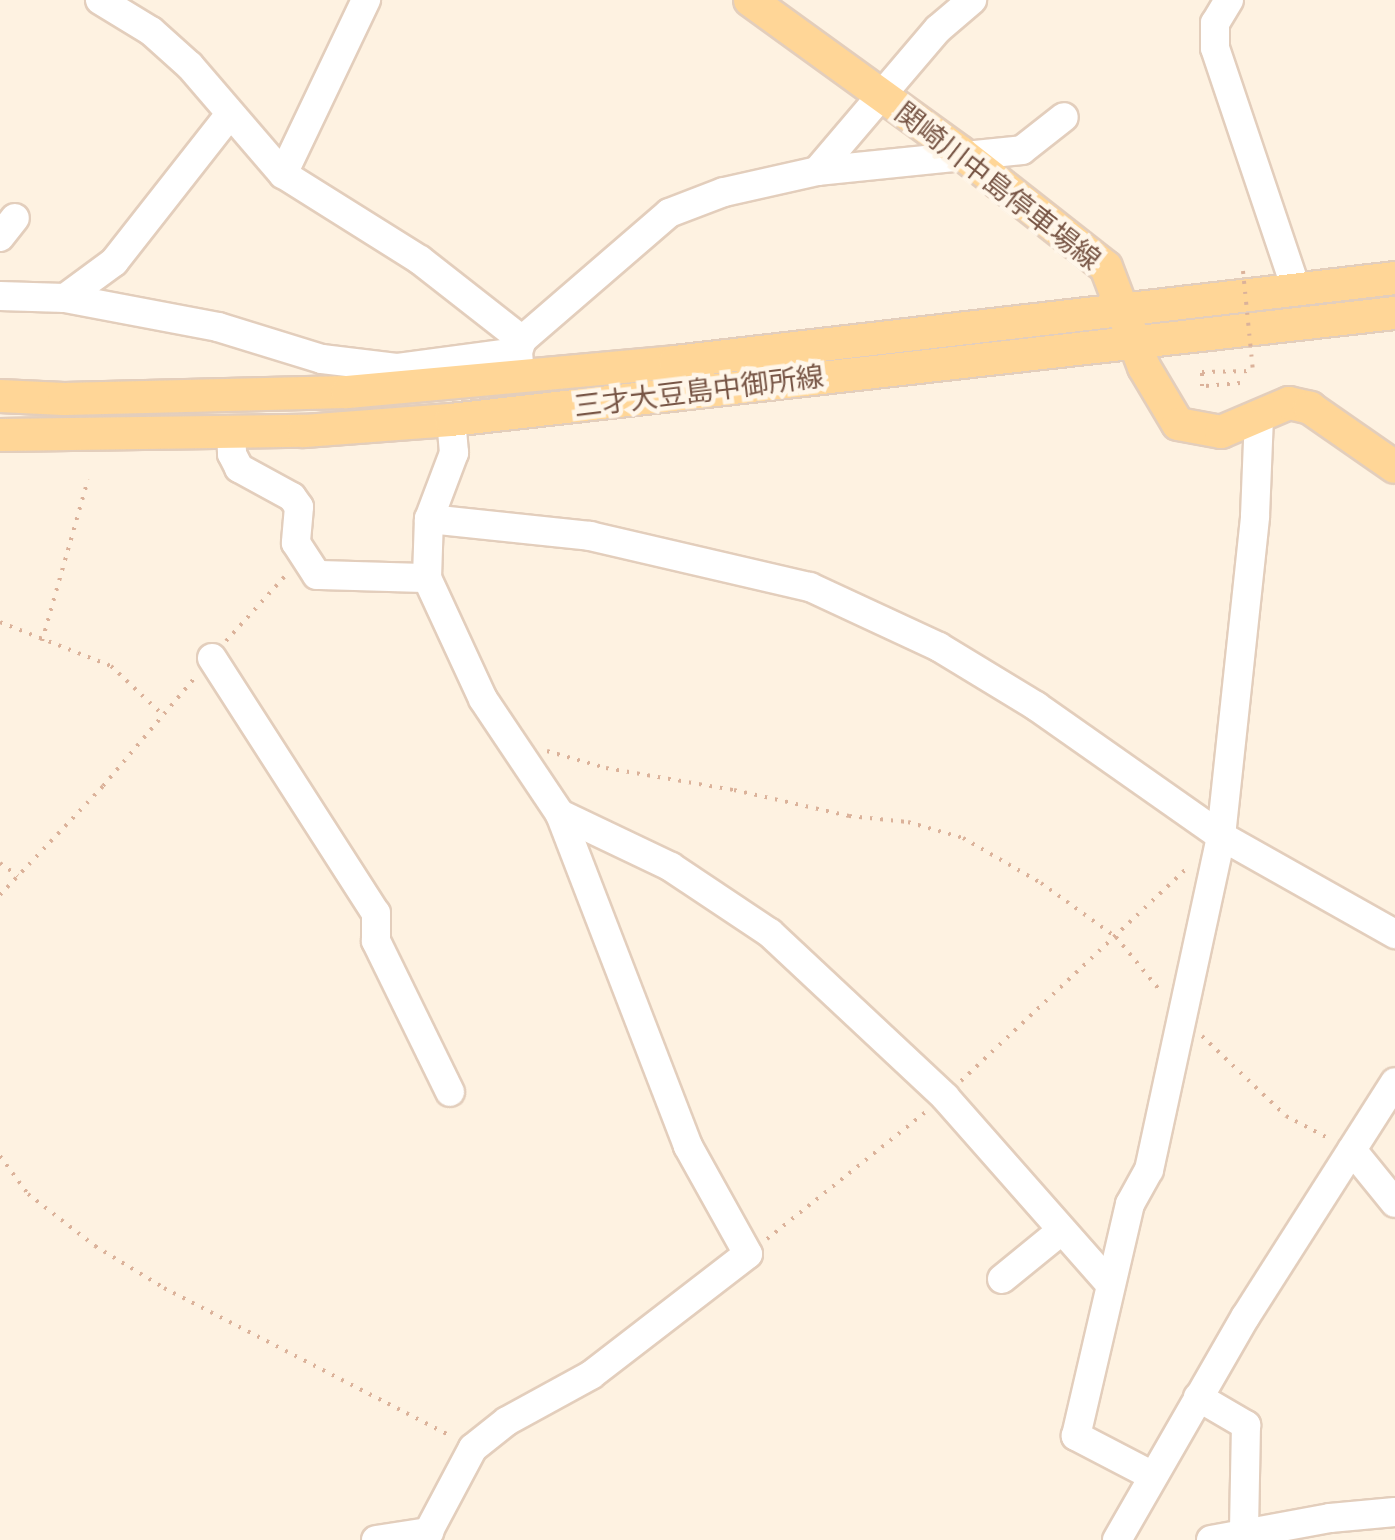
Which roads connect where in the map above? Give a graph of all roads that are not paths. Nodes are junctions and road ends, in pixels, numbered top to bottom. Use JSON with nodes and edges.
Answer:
{"nodes":[{"id":1,"x":100,"y":0,"type":"edge"},
{"id":2,"x":366,"y":0,"type":"edge"},
{"id":3,"x":750,"y":0,"type":"edge"},
{"id":4,"x":972,"y":0,"type":"edge"},
{"id":5,"x":1229,"y":0,"type":"edge"},
{"id":6,"x":882,"y":96,"type":"junction"},
{"id":7,"x":230,"y":114,"type":"junction"},
{"id":8,"x":1064,"y":117,"type":"dead end"},
{"id":9,"x":961,"y":153,"type":"junction"},
{"id":10,"x":817,"y":171,"type":"junction"},
{"id":11,"x":282,"y":174,"type":"junction"},
{"id":12,"x":1395,"y":278,"type":"edge"},
{"id":13,"x":1296,"y":288,"type":"junction"},
{"id":14,"x":0,"y":296,"type":"edge"},
{"id":15,"x":65,"y":298,"type":"junction"},
{"id":16,"x":1124,"y":310,"type":"junction"},
{"id":17,"x":1395,"y":313,"type":"edge"},
{"id":18,"x":1136,"y":342,"type":"junction"},
{"id":19,"x":520,"y":356,"type":"junction"},
{"id":20,"x":0,"y":396,"type":"edge"},
{"id":21,"x":1259,"y":416,"type":"junction"},
{"id":22,"x":451,"y":420,"type":"junction"},
{"id":23,"x":231,"y":433,"type":"junction"},
{"id":24,"x":0,"y":436,"type":"edge"},
{"id":25,"x":1395,"y":467,"type":"edge"},
{"id":26,"x":429,"y":519,"type":"junction"},
{"id":27,"x":426,"y":578,"type":"junction"},
{"id":28,"x":212,"y":658,"type":"road end"},
{"id":29,"x":560,"y":814,"type":"junction"},
{"id":30,"x":1221,"y":836,"type":"junction"},
{"id":31,"x":1395,"y":934,"type":"edge"},
{"id":32,"x":1395,"y":1082,"type":"edge"},
{"id":33,"x":450,"y":1092,"type":"dead end"},
{"id":34,"x":1352,"y":1150,"type":"junction"},
{"id":35,"x":1395,"y":1203,"type":"edge"},
{"id":36,"x":1062,"y":1230,"type":"junction"},
{"id":37,"x":1002,"y":1279,"type":"dead end"},
{"id":38,"x":1109,"y":1284,"type":"junction"},
{"id":39,"x":1198,"y":1396,"type":"junction"},
{"id":40,"x":1151,"y":1475,"type":"junction"},
{"id":41,"x":1395,"y":1512,"type":"edge"},
{"id":42,"x":1244,"y":1534,"type":"junction"},
{"id":43,"x":426,"y":1536,"type":"edge"},
{"id":44,"x":376,"y":1540,"type":"edge"},
{"id":45,"x":1117,"y":1540,"type":"edge"},
{"id":46,"x":1211,"y":1540,"type":"edge"}],
"edges":[{"from":1,"to":7,"type":"street"},
{"from":2,"to":11,"type":"street"},
{"from":3,"to":6,"type":"main road","name":"関崎川中島停車場線"},
{"from":4,"to":6,"type":"street"},
{"from":5,"to":13,"type":"street"},
{"from":6,"to":9,"type":"main road","name":"関崎川中島停車場線"},
{"from":6,"to":10,"type":"street"},
{"from":7,"to":11,"type":"street"},
{"from":7,"to":15,"type":"street"},
{"from":8,"to":9,"type":"street"},
{"from":9,"to":10,"type":"street"},
{"from":9,"to":16,"type":"main road","name":"関崎川中島停車場線"},
{"from":10,"to":19,"type":"street"},
{"from":11,"to":19,"type":"street"},
{"from":12,"to":13,"type":"main road","name":"三才大豆島中御所線"},
{"from":13,"to":16,"type":"main road","name":"三才大豆島中御所線"},
{"from":14,"to":15,"type":"street"},
{"from":15,"to":19,"type":"street"},
{"from":16,"to":18,"type":"main road","name":"関崎川中島停車場線"},
{"from":16,"to":19,"type":"main road","name":"三才大豆島中御所線"},
{"from":17,"to":18,"type":"main road","name":"三才大豆島中御所線"},
{"from":18,"to":21,"type":"main road","name":"関崎川中島停車場線"},
{"from":18,"to":22,"type":"main road","name":"三才大豆島中御所線"},
{"from":19,"to":20,"type":"main road","name":"三才大豆島中御所線"},
{"from":21,"to":25,"type":"main road","name":"関崎川中島停車場線"},
{"from":21,"to":30,"type":"street"},
{"from":22,"to":23,"type":"main road","name":"三才大豆島中御所線"},
{"from":22,"to":26,"type":"street"},
{"from":23,"to":24,"type":"main road","name":"三才大豆島中御所線"},
{"from":23,"to":27,"type":"street"},
{"from":26,"to":27,"type":"street"},
{"from":26,"to":30,"type":"street"},
{"from":27,"to":29,"type":"street"},
{"from":28,"to":33,"type":"street"},
{"from":29,"to":36,"type":"street"},
{"from":29,"to":43,"type":"street"},
{"from":30,"to":31,"type":"street"},
{"from":30,"to":38,"type":"street"},
{"from":32,"to":34,"type":"street"},
{"from":34,"to":35,"type":"street"},
{"from":34,"to":39,"type":"street"},
{"from":36,"to":37,"type":"street"},
{"from":36,"to":38,"type":"street"},
{"from":38,"to":40,"type":"street"},
{"from":39,"to":40,"type":"street"},
{"from":39,"to":42,"type":"street"},
{"from":40,"to":45,"type":"street"},
{"from":41,"to":42,"type":"street"},
{"from":42,"to":46,"type":"street"},
{"from":43,"to":44,"type":"street"}]}
